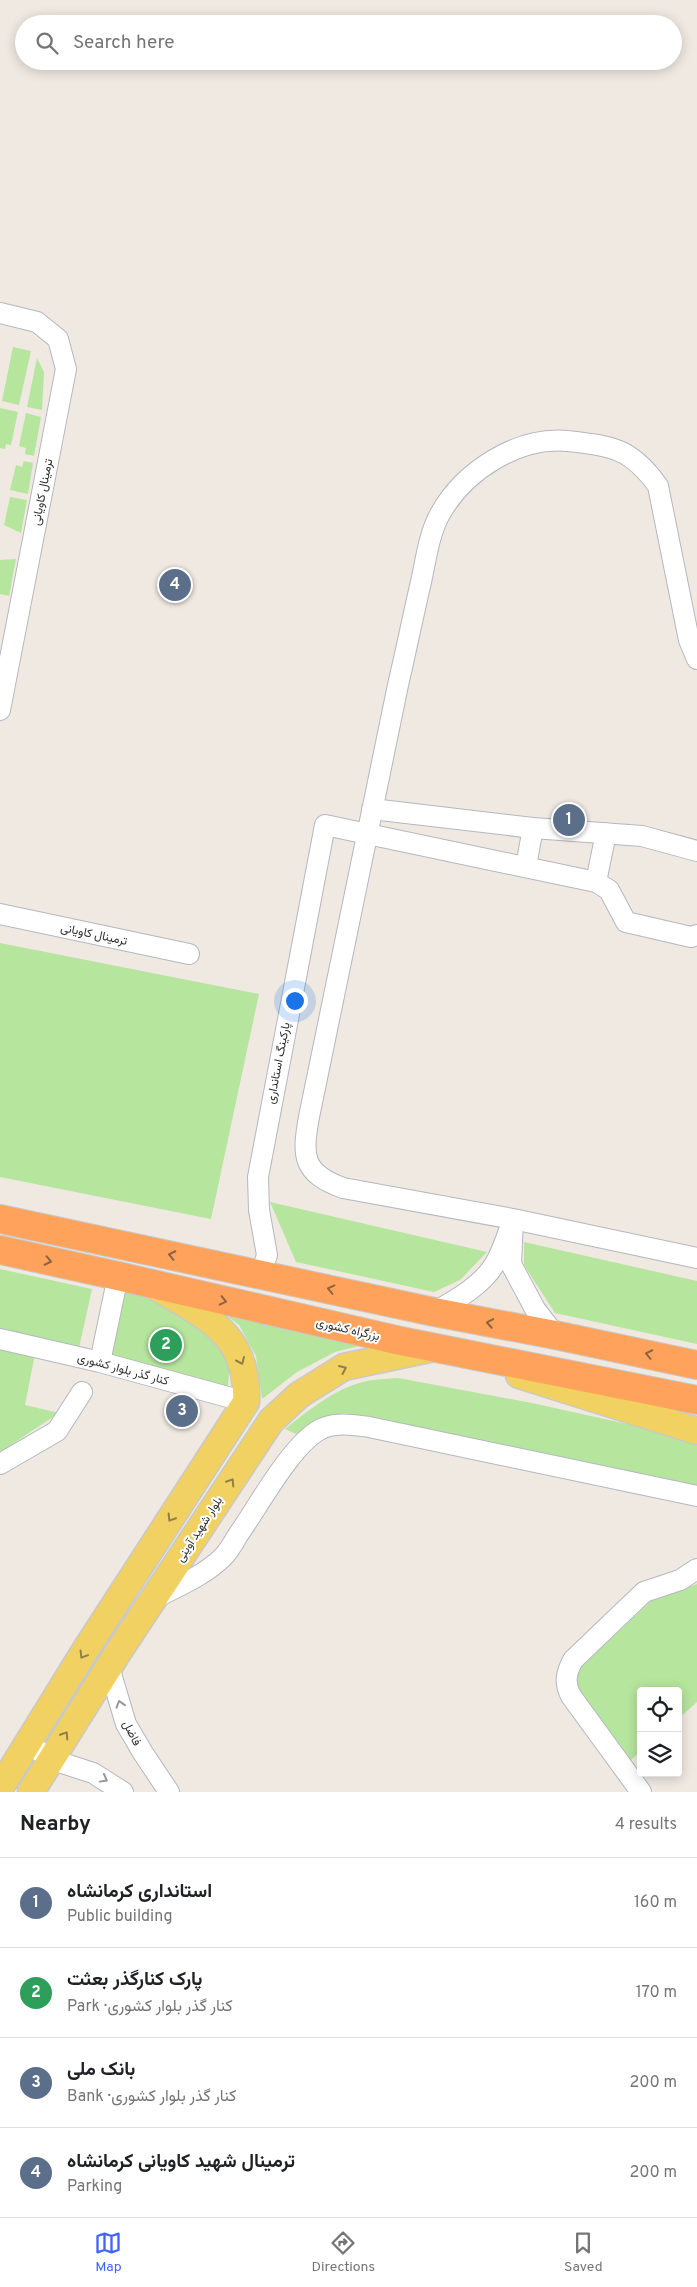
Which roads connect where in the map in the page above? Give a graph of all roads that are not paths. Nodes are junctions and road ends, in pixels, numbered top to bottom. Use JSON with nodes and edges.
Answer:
{"nodes":[{"id":1,"x":0,"y":313,"type":"edge"},
{"id":2,"x":697,"y":659,"type":"edge"},
{"id":3,"x":0,"y":710,"type":"edge"},
{"id":4,"x":372,"y":809,"type":"junction"},
{"id":5,"x":533,"y":828,"type":"junction"},
{"id":6,"x":367,"y":832,"type":"junction"},
{"id":7,"x":606,"y":834,"type":"junction"},
{"id":8,"x":697,"y":851,"type":"edge"},
{"id":9,"x":526,"y":866,"type":"junction"},
{"id":10,"x":596,"y":882,"type":"junction"},
{"id":11,"x":0,"y":914,"type":"edge"},
{"id":12,"x":697,"y":935,"type":"edge"},
{"id":13,"x":189,"y":954,"type":"dead end"},
{"id":14,"x":0,"y":1219,"type":"edge"},
{"id":15,"x":513,"y":1219,"type":"junction"},
{"id":16,"x":0,"y":1250,"type":"edge"},
{"id":17,"x":697,"y":1258,"type":"edge"},
{"id":18,"x":261,"y":1274,"type":"junction"},
{"id":19,"x":118,"y":1276,"type":"junction"},
{"id":20,"x":153,"y":1285,"type":"junction"},
{"id":21,"x":434,"y":1312,"type":"junction"},
{"id":22,"x":555,"y":1335,"type":"junction"},
{"id":23,"x":0,"y":1339,"type":"edge"},
{"id":24,"x":433,"y":1347,"type":"junction"},
{"id":25,"x":498,"y":1360,"type":"junction"},
{"id":26,"x":100,"y":1362,"type":"junction"},
{"id":27,"x":697,"y":1364,"type":"edge"},
{"id":28,"x":82,"y":1392,"type":"dead end"},
{"id":29,"x":697,"y":1400,"type":"edge"},
{"id":30,"x":246,"y":1402,"type":"junction"},
{"id":31,"x":697,"y":1414,"type":"edge"},
{"id":32,"x":271,"y":1421,"type":"junction"},
{"id":33,"x":697,"y":1431,"type":"edge"},
{"id":34,"x":0,"y":1464,"type":"edge"},
{"id":35,"x":697,"y":1496,"type":"edge"},
{"id":36,"x":697,"y":1569,"type":"edge"},
{"id":37,"x":153,"y":1599,"type":"junction"},
{"id":38,"x":109,"y":1667,"type":"junction"},
{"id":39,"x":28,"y":1744,"type":"junction"},
{"id":40,"x":50,"y":1758,"type":"junction"},
{"id":41,"x":0,"y":1788,"type":"edge"},
{"id":42,"x":31,"y":1792,"type":"edge"},
{"id":43,"x":123,"y":1792,"type":"edge"},
{"id":44,"x":169,"y":1792,"type":"edge"},
{"id":45,"x":641,"y":1792,"type":"edge"}],
"edges":[{"from":1,"to":3,"type":"street","name":"ترمینال کاویانی"},
{"from":2,"to":4,"type":"street"},
{"from":4,"to":5,"type":"street"},
{"from":4,"to":6,"type":"street"},
{"from":5,"to":7,"type":"street"},
{"from":5,"to":9,"type":"street"},
{"from":6,"to":9,"type":"street"},
{"from":6,"to":15,"type":"street"},
{"from":6,"to":18,"type":"street","name":"پارکینگ استانداری"},
{"from":7,"to":8,"type":"street"},
{"from":7,"to":10,"type":"street"},
{"from":9,"to":10,"type":"street"},
{"from":10,"to":12,"type":"street"},
{"from":11,"to":13,"type":"street","name":"ترمینال کاویانی"},
{"from":18,"to":14,"type":"highway","one_way":true},
{"from":15,"to":17,"type":"street"},
{"from":15,"to":21,"type":"street"},
{"from":15,"to":22,"type":"street"},
{"from":16,"to":19,"type":"highway","name":"بزرگراه کشوری","one_way":true},
{"from":21,"to":18,"type":"highway","one_way":true},
{"from":19,"to":20,"type":"highway","name":"بزرگراه کشوری"},
{"from":19,"to":26,"type":"street"},
{"from":20,"to":24,"type":"highway","name":"بزرگراه کشوری","one_way":true},
{"from":20,"to":30,"type":"main road","one_way":true},
{"from":22,"to":21,"type":"highway","one_way":true},
{"from":27,"to":22,"type":"highway","one_way":true},
{"from":23,"to":26,"type":"street","name":"کنار گذر بلوار کشوری"},
{"from":24,"to":25,"type":"highway","name":"بزرگراه کشوری"},
{"from":32,"to":24,"type":"main road","name":"بلوار شهید آوینی","one_way":true},
{"from":24,"to":33,"type":"main road"},
{"from":25,"to":29,"type":"highway","name":"بزرگراه کشوری"},
{"from":25,"to":31,"type":"main road"},
{"from":26,"to":30,"type":"street","name":"کنار گذر بلوار کشوری"},
{"from":28,"to":34,"type":"street"},
{"from":30,"to":32,"type":"main road"},
{"from":30,"to":39,"type":"main road","one_way":true},
{"from":37,"to":32,"type":"main road","name":"بلوار شهید آوینی","one_way":true},
{"from":35,"to":37,"type":"street"},
{"from":36,"to":45,"type":"street"},
{"from":37,"to":38,"type":"main road","name":"بلوار شهید آوینی"},
{"from":40,"to":38,"type":"main road","name":"بلوار شهید آوینی","one_way":true},
{"from":44,"to":38,"type":"street","name":"فاضل","one_way":true},
{"from":39,"to":40,"type":"street"},
{"from":39,"to":41,"type":"main road"},
{"from":40,"to":42,"type":"main road","name":"بلوار شهید آوینی"},
{"from":40,"to":43,"type":"street","one_way":true}]}
